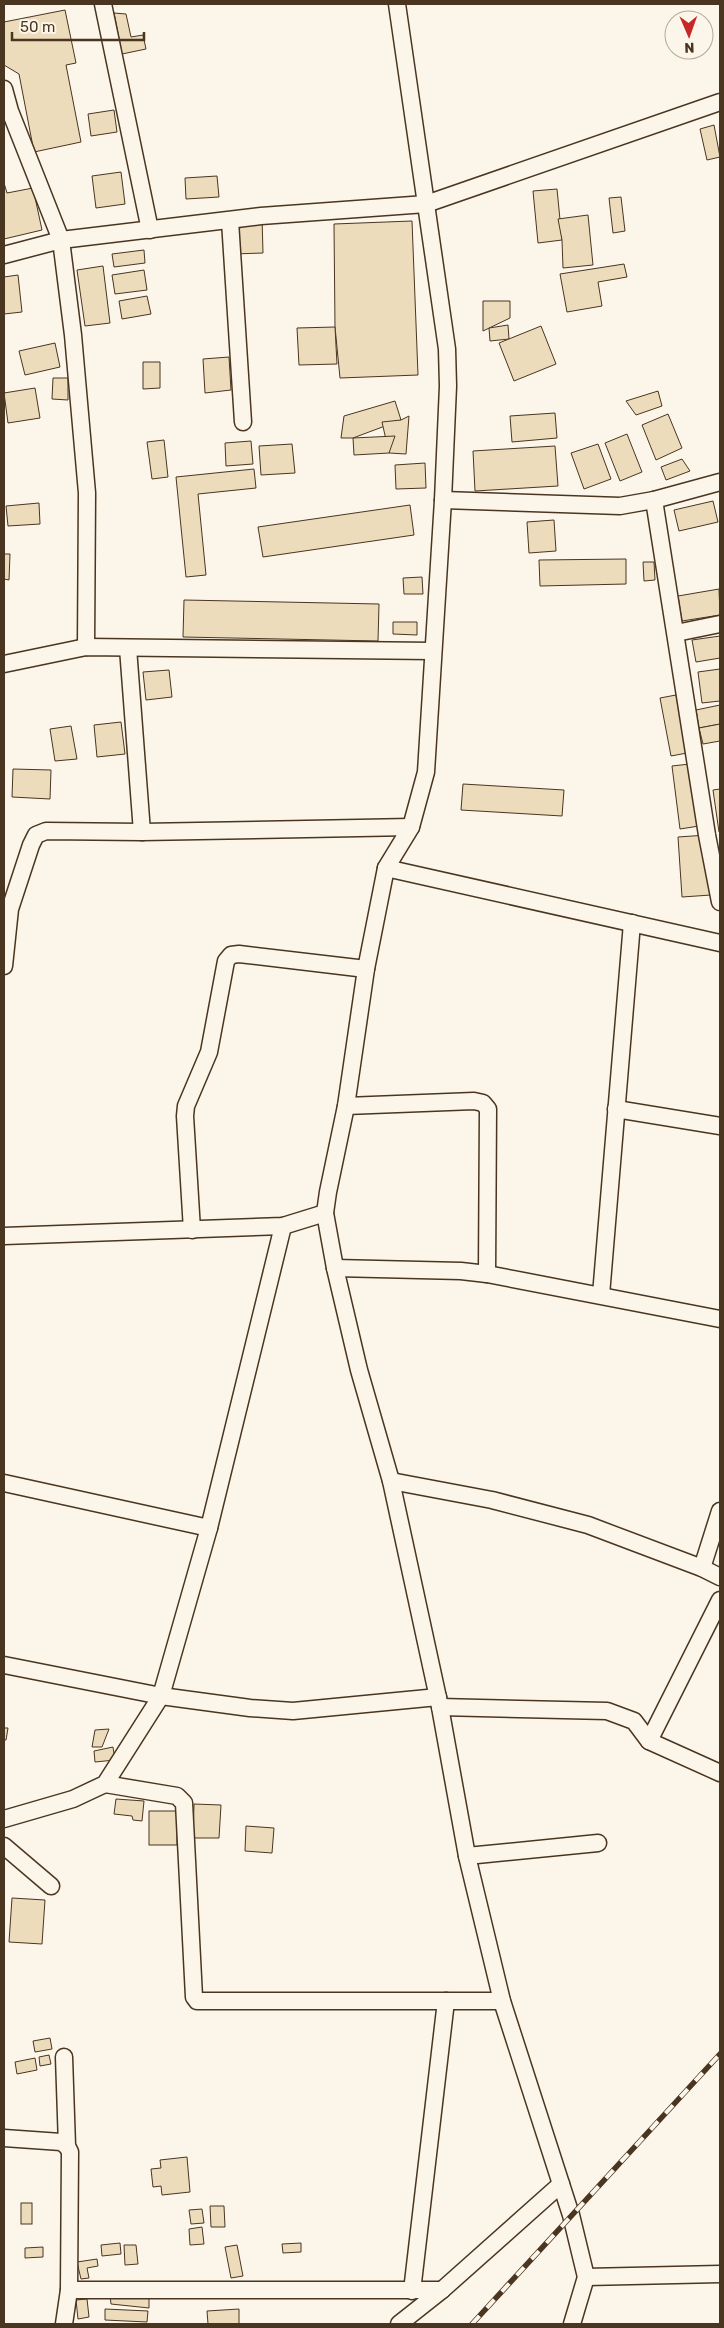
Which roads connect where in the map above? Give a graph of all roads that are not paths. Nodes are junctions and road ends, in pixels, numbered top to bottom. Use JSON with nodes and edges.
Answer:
{"nodes":[{"id":1,"x":103,"y":4,"type":"edge"},
{"id":2,"x":396,"y":4,"type":"edge"},
{"id":3,"x":4,"y":89,"type":"edge"},
{"id":4,"x":720,"y":102,"type":"edge"},
{"id":5,"x":426,"y":204,"type":"junction"},
{"id":6,"x":230,"y":221,"type":"junction"},
{"id":7,"x":150,"y":230,"type":"junction"},
{"id":8,"x":61,"y":240,"type":"junction"},
{"id":9,"x":4,"y":255,"type":"edge"},
{"id":10,"x":243,"y":422,"type":"dead end"},
{"id":11,"x":720,"y":482,"type":"edge"},
{"id":12,"x":443,"y":500,"type":"junction"},
{"id":13,"x":654,"y":500,"type":"junction"},
{"id":14,"x":720,"y":624,"type":"edge"},
{"id":15,"x":676,"y":633,"type":"junction"},
{"id":16,"x":86,"y":647,"type":"junction"},
{"id":17,"x":128,"y":648,"type":"junction"},
{"id":18,"x":433,"y":651,"type":"junction"},
{"id":19,"x":4,"y":664,"type":"edge"},
{"id":20,"x":411,"y":827,"type":"junction"},
{"id":21,"x":142,"y":832,"type":"junction"},
{"id":22,"x":386,"y":868,"type":"junction"},
{"id":23,"x":720,"y":902,"type":"edge"},
{"id":24,"x":7,"y":911,"type":"edge"},
{"id":25,"x":632,"y":923,"type":"junction"},
{"id":26,"x":720,"y":943,"type":"edge"},
{"id":27,"x":4,"y":966,"type":"edge"},
{"id":28,"x":366,"y":969,"type":"junction"},
{"id":29,"x":346,"y":1106,"type":"junction"},
{"id":30,"x":616,"y":1109,"type":"junction"},
{"id":31,"x":720,"y":1126,"type":"edge"},
{"id":32,"x":325,"y":1213,"type":"junction"},
{"id":33,"x":283,"y":1226,"type":"junction"},
{"id":34,"x":192,"y":1230,"type":"junction"},
{"id":35,"x":4,"y":1236,"type":"edge"},
{"id":36,"x":335,"y":1268,"type":"junction"},
{"id":37,"x":487,"y":1274,"type":"junction"},
{"id":38,"x":601,"y":1295,"type":"junction"},
{"id":39,"x":720,"y":1319,"type":"edge"},
{"id":40,"x":391,"y":1481,"type":"junction"},
{"id":41,"x":4,"y":1484,"type":"edge"},
{"id":42,"x":720,"y":1511,"type":"edge"},
{"id":43,"x":209,"y":1528,"type":"junction"},
{"id":44,"x":702,"y":1568,"type":"junction"},
{"id":45,"x":720,"y":1578,"type":"edge"},
{"id":46,"x":720,"y":1600,"type":"edge"},
{"id":47,"x":4,"y":1665,"type":"edge"},
{"id":48,"x":162,"y":1696,"type":"junction"},
{"id":49,"x":439,"y":1702,"type":"junction"},
{"id":50,"x":649,"y":1741,"type":"junction"},
{"id":51,"x":720,"y":1773,"type":"edge"},
{"id":52,"x":105,"y":1784,"type":"junction"},
{"id":53,"x":4,"y":1820,"type":"edge"},
{"id":54,"x":598,"y":1843,"type":"dead end"},
{"id":55,"x":4,"y":1846,"type":"edge"},
{"id":56,"x":467,"y":1856,"type":"junction"},
{"id":57,"x":51,"y":1886,"type":"dead end"},
{"id":58,"x":446,"y":2001,"type":"junction"},
{"id":59,"x":502,"y":2001,"type":"junction"},
{"id":60,"x":64,"y":2056,"type":"dead end"},
{"id":61,"x":4,"y":2138,"type":"edge"},
{"id":62,"x":67,"y":2146,"type":"junction"},
{"id":63,"x":561,"y":2184,"type":"junction"},
{"id":64,"x":720,"y":2274,"type":"edge"},
{"id":65,"x":586,"y":2278,"type":"junction"},
{"id":66,"x":69,"y":2290,"type":"junction"},
{"id":67,"x":442,"y":2290,"type":"junction"},
{"id":68,"x":412,"y":2291,"type":"junction"},
{"id":69,"x":64,"y":2324,"type":"edge"},
{"id":70,"x":399,"y":2324,"type":"edge"},
{"id":71,"x":572,"y":2324,"type":"edge"}],
"edges":[{"from":1,"to":7,"type":"street"},
{"from":2,"to":5,"type":"street"},
{"from":3,"to":8,"type":"street"},
{"from":4,"to":5,"type":"street"},
{"from":5,"to":6,"type":"street"},
{"from":5,"to":12,"type":"street"},
{"from":6,"to":7,"type":"street"},
{"from":6,"to":10,"type":"street"},
{"from":7,"to":8,"type":"street"},
{"from":8,"to":9,"type":"street"},
{"from":8,"to":16,"type":"street"},
{"from":11,"to":13,"type":"street"},
{"from":12,"to":13,"type":"street"},
{"from":12,"to":18,"type":"street"},
{"from":13,"to":15,"type":"street"},
{"from":14,"to":15,"type":"street"},
{"from":15,"to":23,"type":"street"},
{"from":16,"to":17,"type":"street"},
{"from":16,"to":19,"type":"street"},
{"from":17,"to":18,"type":"street"},
{"from":17,"to":21,"type":"street"},
{"from":18,"to":20,"type":"street"},
{"from":20,"to":21,"type":"street"},
{"from":20,"to":22,"type":"street"},
{"from":21,"to":24,"type":"street"},
{"from":22,"to":25,"type":"street"},
{"from":22,"to":28,"type":"street"},
{"from":24,"to":27,"type":"street"},
{"from":25,"to":26,"type":"street"},
{"from":25,"to":30,"type":"street"},
{"from":28,"to":29,"type":"street"},
{"from":28,"to":34,"type":"street"},
{"from":29,"to":32,"type":"street"},
{"from":29,"to":37,"type":"street"},
{"from":30,"to":31,"type":"street"},
{"from":30,"to":38,"type":"street"},
{"from":32,"to":33,"type":"street"},
{"from":32,"to":36,"type":"street"},
{"from":33,"to":34,"type":"street"},
{"from":33,"to":43,"type":"street"},
{"from":34,"to":35,"type":"street"},
{"from":36,"to":37,"type":"street"},
{"from":36,"to":40,"type":"street"},
{"from":37,"to":38,"type":"street"},
{"from":38,"to":39,"type":"street"},
{"from":40,"to":44,"type":"street"},
{"from":40,"to":49,"type":"street"},
{"from":41,"to":43,"type":"street"},
{"from":42,"to":44,"type":"street"},
{"from":43,"to":48,"type":"street"},
{"from":44,"to":45,"type":"street"},
{"from":46,"to":50,"type":"street"},
{"from":47,"to":48,"type":"street"},
{"from":48,"to":49,"type":"street"},
{"from":48,"to":52,"type":"street"},
{"from":49,"to":50,"type":"street"},
{"from":49,"to":56,"type":"street"},
{"from":50,"to":51,"type":"street"},
{"from":52,"to":53,"type":"street"},
{"from":52,"to":58,"type":"street"},
{"from":54,"to":56,"type":"street"},
{"from":55,"to":57,"type":"street"},
{"from":56,"to":59,"type":"street"},
{"from":58,"to":59,"type":"street"},
{"from":58,"to":68,"type":"street"},
{"from":59,"to":63,"type":"street"},
{"from":60,"to":62,"type":"street"},
{"from":61,"to":62,"type":"street"},
{"from":62,"to":66,"type":"street"},
{"from":63,"to":65,"type":"street"},
{"from":63,"to":67,"type":"street"},
{"from":64,"to":65,"type":"street"},
{"from":65,"to":71,"type":"street"},
{"from":66,"to":68,"type":"street"},
{"from":66,"to":69,"type":"street"},
{"from":67,"to":68,"type":"street"},
{"from":67,"to":70,"type":"street"}]}
